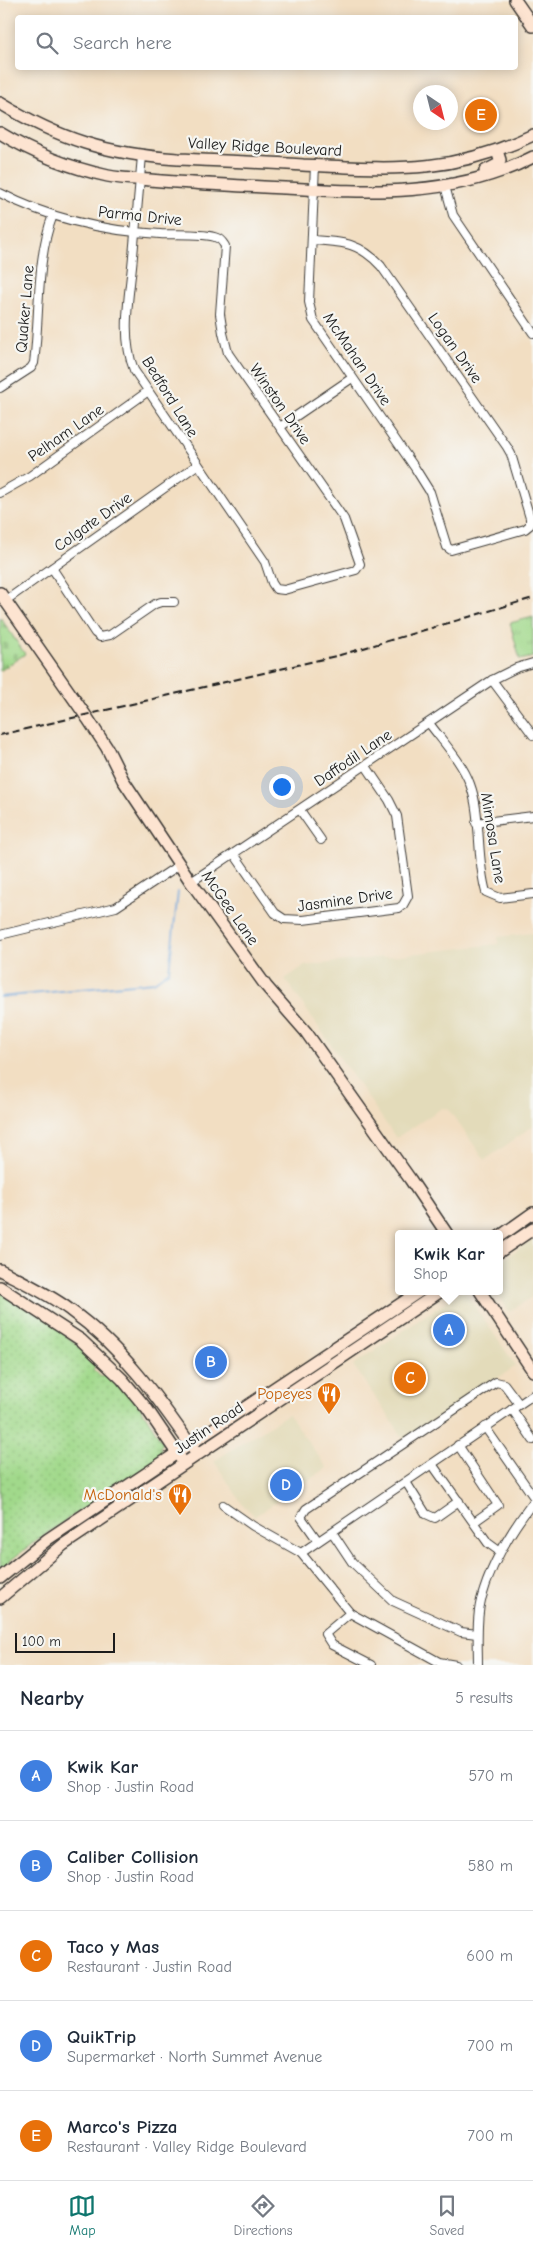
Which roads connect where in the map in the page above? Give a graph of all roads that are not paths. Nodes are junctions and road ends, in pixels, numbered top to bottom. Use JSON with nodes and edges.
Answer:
{"nodes":[{"id":1,"x":515,"y":0,"type":"edge"},
{"id":2,"x":533,"y":26,"type":"edge"},
{"id":3,"x":0,"y":103,"type":"edge"},
{"id":4,"x":0,"y":133,"type":"edge"},
{"id":5,"x":533,"y":135,"type":"edge"},
{"id":6,"x":497,"y":151,"type":"junction"},
{"id":7,"x":142,"y":156,"type":"junction"},
{"id":8,"x":533,"y":157,"type":"edge"},
{"id":9,"x":316,"y":165,"type":"junction"},
{"id":10,"x":140,"y":179,"type":"junction"},
{"id":11,"x":461,"y":183,"type":"junction"},
{"id":12,"x":445,"y":186,"type":"junction"},
{"id":13,"x":315,"y":189,"type":"junction"},
{"id":14,"x":0,"y":193,"type":"edge"},
{"id":15,"x":53,"y":215,"type":"junction"},
{"id":16,"x":135,"y":232,"type":"junction"},
{"id":17,"x":312,"y":240,"type":"junction"},
{"id":18,"x":222,"y":241,"type":"joint"},
{"id":19,"x":532,"y":330,"type":"edge"},
{"id":20,"x":352,"y":378,"type":"junction"},
{"id":21,"x":0,"y":388,"type":"edge"},
{"id":22,"x":147,"y":392,"type":"junction"},
{"id":23,"x":280,"y":427,"type":"junction"},
{"id":24,"x":198,"y":465,"type":"junction"},
{"id":25,"x":0,"y":493,"type":"edge"},
{"id":26,"x":451,"y":550,"type":"joint"},
{"id":27,"x":52,"y":568,"type":"junction"},
{"id":28,"x":284,"y":590,"type":"joint"},
{"id":29,"x":3,"y":597,"type":"edge"},
{"id":30,"x":174,"y":602,"type":"dead end"},
{"id":31,"x":533,"y":663,"type":"edge"},
{"id":32,"x":492,"y":680,"type":"junction"},
{"id":33,"x":429,"y":723,"type":"junction"},
{"id":34,"x":533,"y":735,"type":"edge"},
{"id":35,"x":366,"y":766,"type":"junction"},
{"id":36,"x":300,"y":810,"type":"junction"},
{"id":37,"x":533,"y":816,"type":"edge"},
{"id":38,"x":476,"y":823,"type":"junction"},
{"id":39,"x":321,"y":840,"type":"dead end"},
{"id":40,"x":234,"y":854,"type":"junction"},
{"id":41,"x":179,"y":865,"type":"junction"},
{"id":42,"x":192,"y":882,"type":"junction"},
{"id":43,"x":533,"y":894,"type":"edge"},
{"id":44,"x":2,"y":935,"type":"edge"},
{"id":45,"x":533,"y":1213,"type":"edge"},
{"id":46,"x":533,"y":1229,"type":"edge"},
{"id":47,"x":443,"y":1230,"type":"edge"},
{"id":48,"x":503,"y":1234,"type":"edge"},
{"id":49,"x":503,"y":1249,"type":"edge"},
{"id":50,"x":0,"y":1270,"type":"edge"},
{"id":51,"x":0,"y":1287,"type":"edge"},
{"id":52,"x":414,"y":1295,"type":"edge"},
{"id":53,"x":435,"y":1295,"type":"edge"},
{"id":54,"x":483,"y":1295,"type":"edge"},
{"id":55,"x":119,"y":1352,"type":"junction"},
{"id":56,"x":109,"y":1366,"type":"junction"},
{"id":57,"x":533,"y":1371,"type":"edge"},
{"id":58,"x":533,"y":1395,"type":"edge"},
{"id":59,"x":515,"y":1407,"type":"junction"},
{"id":60,"x":485,"y":1427,"type":"junction"},
{"id":61,"x":533,"y":1440,"type":"edge"},
{"id":62,"x":189,"y":1444,"type":"junction"},
{"id":63,"x":458,"y":1446,"type":"junction"},
{"id":64,"x":176,"y":1453,"type":"junction"},
{"id":65,"x":198,"y":1456,"type":"junction"},
{"id":66,"x":185,"y":1464,"type":"junction"},
{"id":67,"x":432,"y":1464,"type":"junction"},
{"id":68,"x":406,"y":1482,"type":"junction"},
{"id":69,"x":533,"y":1496,"type":"edge"},
{"id":70,"x":459,"y":1501,"type":"junction"},
{"id":71,"x":533,"y":1502,"type":"edge"},
{"id":72,"x":223,"y":1506,"type":"dead end"},
{"id":73,"x":474,"y":1522,"type":"junction"},
{"id":74,"x":332,"y":1532,"type":"junction"},
{"id":75,"x":318,"y":1541,"type":"junction"},
{"id":76,"x":499,"y":1551,"type":"junction"},
{"id":77,"x":301,"y":1553,"type":"junction"},
{"id":78,"x":0,"y":1578,"type":"edge"},
{"id":79,"x":0,"y":1598,"type":"edge"},
{"id":80,"x":350,"y":1614,"type":"junction"},
{"id":81,"x":478,"y":1634,"type":"junction"},
{"id":82,"x":371,"y":1665,"type":"edge"},
{"id":83,"x":456,"y":1665,"type":"edge"},
{"id":84,"x":478,"y":1665,"type":"edge"}],
"edges":[{"from":1,"to":2,"type":"main road"},
{"from":3,"to":7,"type":"main road","name":"Valley Ridge Boulevard"},
{"from":4,"to":10,"type":"main road"},
{"from":5,"to":6,"type":"main road","name":"Valley Ridge Boulevard"},
{"from":6,"to":9,"type":"main road","name":"Valley Ridge Boulevard"},
{"from":6,"to":11,"type":"main road"},
{"from":7,"to":9,"type":"main road","name":"Valley Ridge Boulevard"},
{"from":7,"to":10,"type":"street","name":"Bedford Lane"},
{"from":8,"to":11,"type":"main road"},
{"from":9,"to":13,"type":"street","name":"McMahan Drive"},
{"from":10,"to":13,"type":"main road"},
{"from":10,"to":16,"type":"street","name":"Bedford Lane"},
{"from":11,"to":12,"type":"main road"},
{"from":12,"to":13,"type":"main road"},
{"from":12,"to":19,"type":"street"},
{"from":13,"to":17,"type":"street","name":"McMahan Drive"},
{"from":14,"to":15,"type":"street","name":"Parma Drive"},
{"from":15,"to":16,"type":"street","name":"Parma Drive"},
{"from":15,"to":21,"type":"street","name":"Quaker Lane"},
{"from":16,"to":18,"type":"street","name":"Parma Drive"},
{"from":16,"to":22,"type":"street","name":"Bedford Lane"},
{"from":17,"to":20,"type":"street","name":"McMahan Drive"},
{"from":17,"to":26,"type":"street","name":"Logan Drive"},
{"from":18,"to":23,"type":"street","name":"Winston Drive"},
{"from":20,"to":23,"type":"street"},
{"from":20,"to":26,"type":"street","name":"McMahan Drive"},
{"from":22,"to":24,"type":"street","name":"Bedford Lane"},
{"from":22,"to":25,"type":"street","name":"Pelham Lane"},
{"from":23,"to":28,"type":"street","name":"Winston Drive"},
{"from":24,"to":27,"type":"street","name":"Colgate Drive"},
{"from":24,"to":28,"type":"street","name":"Bedford Lane"},
{"from":27,"to":29,"type":"street","name":"Colgate Drive"},
{"from":27,"to":30,"type":"street"},
{"from":29,"to":41,"type":"main road","name":"McGee Lane"},
{"from":31,"to":32,"type":"street","name":"Daffodil Lane"},
{"from":32,"to":33,"type":"street","name":"Daffodil Lane"},
{"from":32,"to":34,"type":"street"},
{"from":33,"to":35,"type":"street","name":"Daffodil Lane"},
{"from":33,"to":38,"type":"street","name":"Mimosa Lane"},
{"from":35,"to":36,"type":"street","name":"Daffodil Lane"},
{"from":35,"to":40,"type":"street","name":"Jasmine Drive"},
{"from":36,"to":39,"type":"street"},
{"from":36,"to":40,"type":"street","name":"Daffodil Lane"},
{"from":37,"to":38,"type":"street"},
{"from":38,"to":43,"type":"street","name":"Mimosa Lane"},
{"from":40,"to":42,"type":"street","name":"Daffodil Lane"},
{"from":41,"to":42,"type":"main road","name":"McGee Lane"},
{"from":41,"to":44,"type":"street"},
{"from":42,"to":47,"type":"main road","name":"McGee Lane"},
{"from":45,"to":48,"type":"main road"},
{"from":46,"to":49,"type":"main road"},
{"from":50,"to":55,"type":"main road"},
{"from":51,"to":56,"type":"main road"},
{"from":52,"to":62,"type":"main road","name":"Justin Road"},
{"from":53,"to":65,"type":"main road","name":"Justin Road"},
{"from":54,"to":57,"type":"main road"},
{"from":55,"to":56,"type":"main road"},
{"from":55,"to":62,"type":"main road"},
{"from":56,"to":64,"type":"main road"},
{"from":58,"to":59,"type":"street"},
{"from":59,"to":60,"type":"street"},
{"from":59,"to":61,"type":"street"},
{"from":59,"to":75,"type":"street"},
{"from":60,"to":63,"type":"street"},
{"from":60,"to":69,"type":"street"},
{"from":62,"to":64,"type":"main road","name":"Justin Road"},
{"from":62,"to":65,"type":"main road"},
{"from":63,"to":67,"type":"street"},
{"from":63,"to":73,"type":"street"},
{"from":64,"to":66,"type":"main road"},
{"from":64,"to":78,"type":"main road","name":"Justin Road"},
{"from":65,"to":66,"type":"main road","name":"Justin Road"},
{"from":66,"to":79,"type":"main road","name":"Justin Road"},
{"from":67,"to":68,"type":"street"},
{"from":67,"to":70,"type":"street"},
{"from":68,"to":70,"type":"street"},
{"from":68,"to":74,"type":"street"},
{"from":70,"to":73,"type":"street"},
{"from":71,"to":76,"type":"street"},
{"from":72,"to":77,"type":"street"},
{"from":73,"to":76,"type":"street"},
{"from":74,"to":75,"type":"street"},
{"from":74,"to":81,"type":"street"},
{"from":75,"to":77,"type":"street"},
{"from":76,"to":81,"type":"street"},
{"from":77,"to":80,"type":"street"},
{"from":80,"to":82,"type":"street"},
{"from":80,"to":83,"type":"street"},
{"from":81,"to":84,"type":"street"}]}
